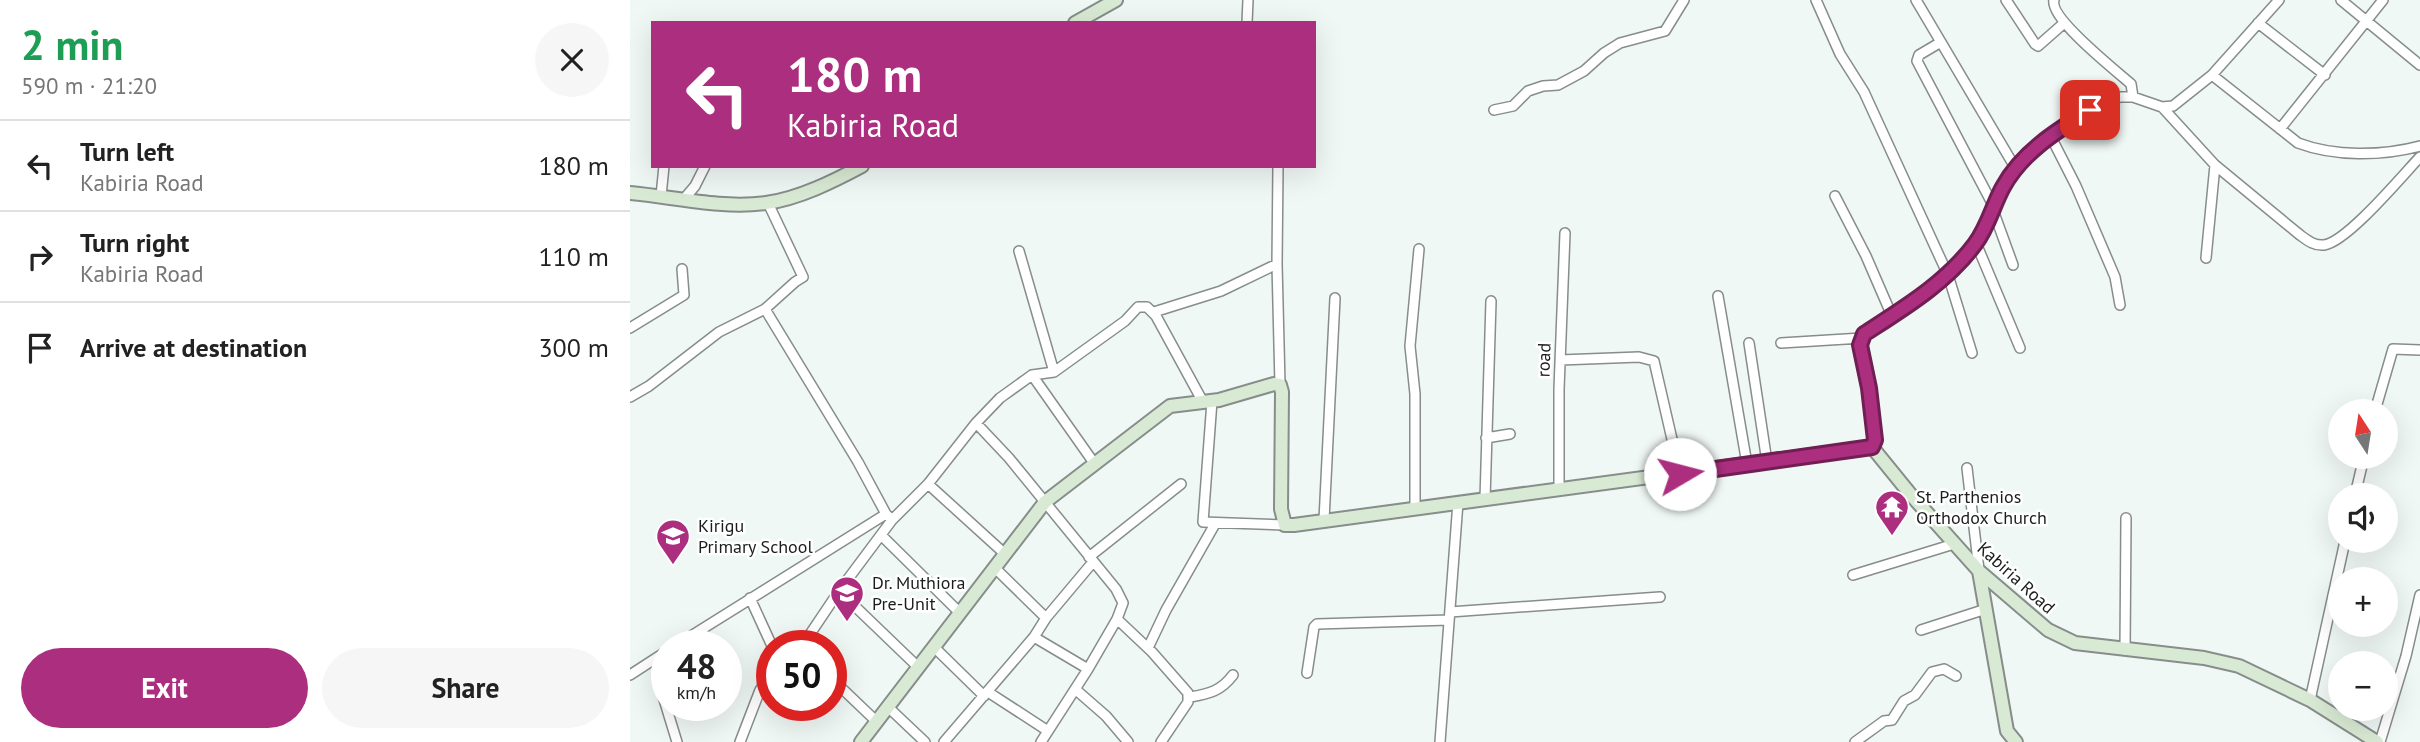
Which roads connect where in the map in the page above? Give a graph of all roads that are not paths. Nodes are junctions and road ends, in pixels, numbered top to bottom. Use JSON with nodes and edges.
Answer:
{"nodes":[{"id":1,"x":1116,"y":0,"type":"edge"},
{"id":2,"x":1248,"y":0,"type":"edge"},
{"id":3,"x":1684,"y":0,"type":"edge"},
{"id":4,"x":1816,"y":0,"type":"edge"},
{"id":5,"x":1916,"y":0,"type":"edge"},
{"id":6,"x":2006,"y":0,"type":"edge"},
{"id":7,"x":2054,"y":0,"type":"edge"},
{"id":8,"x":2279,"y":0,"type":"edge"},
{"id":9,"x":2341,"y":0,"type":"edge"},
{"id":10,"x":2383,"y":0,"type":"edge"},
{"id":11,"x":1093,"y":5,"type":"edge"},
{"id":12,"x":1077,"y":21,"type":"edge"},
{"id":13,"x":1247,"y":21,"type":"edge"},
{"id":14,"x":2365,"y":21,"type":"junction"},
{"id":15,"x":2258,"y":23,"type":"junction"},
{"id":16,"x":2063,"y":24,"type":"junction"},
{"id":17,"x":1941,"y":43,"type":"junction"},
{"id":18,"x":2420,"y":65,"type":"edge"},
{"id":19,"x":2212,"y":75,"type":"junction"},
{"id":20,"x":2325,"y":75,"type":"junction"},
{"id":21,"x":2133,"y":97,"type":"junction"},
{"id":22,"x":2162,"y":107,"type":"junction"},
{"id":23,"x":1494,"y":110,"type":"dead end"},
{"id":24,"x":2280,"y":129,"type":"junction"},
{"id":25,"x":2050,"y":135,"type":"junction"},
{"id":26,"x":2420,"y":146,"type":"edge"},
{"id":27,"x":2420,"y":157,"type":"edge"},
{"id":28,"x":2215,"y":165,"type":"junction"},
{"id":29,"x":664,"y":168,"type":"edge"},
{"id":30,"x":704,"y":168,"type":"edge"},
{"id":31,"x":858,"y":168,"type":"edge"},
{"id":32,"x":1278,"y":168,"type":"edge"},
{"id":33,"x":2016,"y":169,"type":"junction"},
{"id":34,"x":630,"y":193,"type":"edge"},
{"id":35,"x":1835,"y":195,"type":"dead end"},
{"id":36,"x":661,"y":196,"type":"junction"},
{"id":37,"x":684,"y":199,"type":"junction"},
{"id":38,"x":768,"y":203,"type":"junction"},
{"id":39,"x":1994,"y":209,"type":"junction"},
{"id":40,"x":1564,"y":233,"type":"dead end"},
{"id":41,"x":1976,"y":243,"type":"junction"},
{"id":42,"x":1419,"y":249,"type":"dead end"},
{"id":43,"x":1019,"y":251,"type":"dead end"},
{"id":44,"x":2206,"y":258,"type":"dead end"},
{"id":45,"x":1277,"y":264,"type":"junction"},
{"id":46,"x":2013,"y":265,"type":"dead end"},
{"id":47,"x":682,"y":269,"type":"dead end"},
{"id":48,"x":1948,"y":275,"type":"junction"},
{"id":49,"x":1718,"y":296,"type":"dead end"},
{"id":50,"x":1335,"y":298,"type":"dead end"},
{"id":51,"x":1491,"y":301,"type":"dead end"},
{"id":52,"x":2120,"y":305,"type":"dead end"},
{"id":53,"x":765,"y":309,"type":"junction"},
{"id":54,"x":1154,"y":312,"type":"junction"},
{"id":55,"x":1892,"y":316,"type":"junction"},
{"id":56,"x":630,"y":328,"type":"edge"},
{"id":57,"x":1862,"y":338,"type":"junction"},
{"id":58,"x":1749,"y":343,"type":"dead end"},
{"id":59,"x":1781,"y":343,"type":"dead end"},
{"id":60,"x":2020,"y":348,"type":"dead end"},
{"id":61,"x":2420,"y":350,"type":"edge"},
{"id":62,"x":1972,"y":353,"type":"dead end"},
{"id":63,"x":1560,"y":360,"type":"junction"},
{"id":64,"x":1054,"y":372,"type":"junction"},
{"id":65,"x":1032,"y":375,"type":"junction"},
{"id":66,"x":1280,"y":384,"type":"junction"},
{"id":67,"x":630,"y":397,"type":"edge"},
{"id":68,"x":2378,"y":399,"type":"edge"},
{"id":69,"x":1207,"y":402,"type":"junction"},
{"id":70,"x":976,"y":423,"type":"junction"},
{"id":71,"x":1510,"y":434,"type":"dead end"},
{"id":72,"x":1486,"y":438,"type":"junction"},
{"id":73,"x":1872,"y":447,"type":"junction"},
{"id":74,"x":1767,"y":462,"type":"junction"},
{"id":75,"x":1094,"y":463,"type":"junction"},
{"id":76,"x":1747,"y":464,"type":"junction"},
{"id":77,"x":1967,"y":468,"type":"dead end"},
{"id":78,"x":1680,"y":474,"type":"junction"},
{"id":79,"x":928,"y":484,"type":"junction"},
{"id":80,"x":1181,"y":484,"type":"dead end"},
{"id":81,"x":1559,"y":488,"type":"junction"},
{"id":82,"x":1485,"y":499,"type":"junction"},
{"id":83,"x":1045,"y":502,"type":"junction"},
{"id":84,"x":1458,"y":502,"type":"junction"},
{"id":85,"x":1415,"y":509,"type":"junction"},
{"id":86,"x":889,"y":517,"type":"junction"},
{"id":87,"x":2126,"y":518,"type":"dead end"},
{"id":88,"x":1324,"y":520,"type":"junction"},
{"id":89,"x":1215,"y":524,"type":"junction"},
{"id":90,"x":1285,"y":524,"type":"junction"},
{"id":91,"x":881,"y":535,"type":"junction"},
{"id":92,"x":1954,"y":544,"type":"junction"},
{"id":93,"x":2342,"y":553,"type":"edge"},
{"id":94,"x":1005,"y":554,"type":"junction"},
{"id":95,"x":1091,"y":560,"type":"junction"},
{"id":96,"x":995,"y":568,"type":"junction"},
{"id":97,"x":1979,"y":571,"type":"junction"},
{"id":98,"x":1853,"y":575,"type":"dead end"},
{"id":99,"x":839,"y":591,"type":"junction"},
{"id":100,"x":2420,"y":595,"type":"edge"},
{"id":101,"x":1660,"y":597,"type":"dead end"},
{"id":102,"x":750,"y":598,"type":"junction"},
{"id":103,"x":1986,"y":609,"type":"junction"},
{"id":104,"x":961,"y":613,"type":"junction"},
{"id":105,"x":1449,"y":616,"type":"junction"},
{"id":106,"x":1046,"y":618,"type":"junction"},
{"id":107,"x":1117,"y":619,"type":"junction"},
{"id":108,"x":700,"y":630,"type":"edge"},
{"id":109,"x":765,"y":630,"type":"edge"},
{"id":110,"x":813,"y":630,"type":"edge"},
{"id":111,"x":1921,"y":630,"type":"dead end"},
{"id":112,"x":1034,"y":637,"type":"junction"},
{"id":113,"x":934,"y":647,"type":"junction"},
{"id":114,"x":1147,"y":648,"type":"junction"},
{"id":115,"x":2125,"y":650,"type":"junction"},
{"id":116,"x":651,"y":661,"type":"edge"},
{"id":117,"x":918,"y":667,"type":"junction"},
{"id":118,"x":1088,"y":669,"type":"junction"},
{"id":119,"x":1307,"y":673,"type":"dead end"},
{"id":120,"x":630,"y":675,"type":"edge"},
{"id":121,"x":1233,"y":675,"type":"dead end"},
{"id":122,"x":1955,"y":676,"type":"dead end"},
{"id":123,"x":1075,"y":689,"type":"junction"},
{"id":124,"x":847,"y":693,"type":"edge"},
{"id":125,"x":986,"y":694,"type":"junction"},
{"id":126,"x":1190,"y":697,"type":"junction"},
{"id":127,"x":756,"y":700,"type":"edge"},
{"id":128,"x":2310,"y":700,"type":"junction"},
{"id":129,"x":888,"y":707,"type":"junction"},
{"id":130,"x":671,"y":721,"type":"edge"},
{"id":131,"x":876,"y":721,"type":"junction"},
{"id":132,"x":1048,"y":731,"type":"junction"},
{"id":133,"x":677,"y":742,"type":"edge"},
{"id":134,"x":740,"y":742,"type":"edge"},
{"id":135,"x":861,"y":742,"type":"edge"},
{"id":136,"x":925,"y":742,"type":"edge"},
{"id":137,"x":944,"y":742,"type":"edge"},
{"id":138,"x":1041,"y":742,"type":"edge"},
{"id":139,"x":1128,"y":742,"type":"edge"},
{"id":140,"x":1161,"y":742,"type":"edge"},
{"id":141,"x":1440,"y":742,"type":"edge"},
{"id":142,"x":1855,"y":742,"type":"edge"},
{"id":143,"x":2016,"y":742,"type":"edge"},
{"id":144,"x":2378,"y":742,"type":"edge"}],
"edges":[{"from":1,"to":11,"type":"main road"},
{"from":2,"to":13,"type":"street"},
{"from":3,"to":23,"type":"street"},
{"from":4,"to":48,"type":"street"},
{"from":5,"to":17,"type":"street"},
{"from":6,"to":16,"type":"street"},
{"from":7,"to":16,"type":"street"},
{"from":8,"to":15,"type":"street"},
{"from":9,"to":14,"type":"street"},
{"from":10,"to":14,"type":"street"},
{"from":11,"to":12,"type":"main road"},
{"from":14,"to":18,"type":"street"},
{"from":14,"to":20,"type":"street"},
{"from":15,"to":19,"type":"street"},
{"from":15,"to":20,"type":"street"},
{"from":16,"to":21,"type":"street"},
{"from":17,"to":33,"type":"street"},
{"from":17,"to":39,"type":"street"},
{"from":19,"to":22,"type":"street"},
{"from":19,"to":24,"type":"street"},
{"from":20,"to":24,"type":"street"},
{"from":21,"to":22,"type":"street"},
{"from":21,"to":25,"type":"street"},
{"from":22,"to":28,"type":"street"},
{"from":24,"to":26,"type":"street"},
{"from":25,"to":33,"type":"street"},
{"from":25,"to":52,"type":"street"},
{"from":27,"to":28,"type":"street"},
{"from":28,"to":44,"type":"street"},
{"from":29,"to":36,"type":"street"},
{"from":30,"to":37,"type":"street"},
{"from":31,"to":38,"type":"main road"},
{"from":32,"to":45,"type":"street"},
{"from":33,"to":39,"type":"street"},
{"from":34,"to":36,"type":"main road"},
{"from":35,"to":55,"type":"street"},
{"from":36,"to":37,"type":"main road"},
{"from":37,"to":38,"type":"main road"},
{"from":38,"to":53,"type":"street"},
{"from":39,"to":41,"type":"street"},
{"from":39,"to":46,"type":"street"},
{"from":40,"to":63,"type":"street","name":"road"},
{"from":41,"to":48,"type":"street"},
{"from":41,"to":60,"type":"street"},
{"from":42,"to":85,"type":"street"},
{"from":43,"to":64,"type":"street"},
{"from":45,"to":54,"type":"street"},
{"from":45,"to":66,"type":"street"},
{"from":47,"to":56,"type":"street"},
{"from":48,"to":55,"type":"street"},
{"from":48,"to":62,"type":"street"},
{"from":49,"to":76,"type":"street"},
{"from":50,"to":88,"type":"street"},
{"from":51,"to":72,"type":"street"},
{"from":53,"to":67,"type":"street"},
{"from":53,"to":86,"type":"street"},
{"from":54,"to":64,"type":"street"},
{"from":54,"to":69,"type":"street"},
{"from":55,"to":57,"type":"street"},
{"from":57,"to":59,"type":"street"},
{"from":57,"to":73,"type":"street"},
{"from":58,"to":74,"type":"street"},
{"from":61,"to":68,"type":"street"},
{"from":63,"to":78,"type":"street"},
{"from":63,"to":81,"type":"street","name":"road"},
{"from":64,"to":65,"type":"street"},
{"from":65,"to":70,"type":"street"},
{"from":65,"to":75,"type":"street"},
{"from":66,"to":69,"type":"main road"},
{"from":66,"to":90,"type":"main road"},
{"from":69,"to":75,"type":"main road"},
{"from":69,"to":89,"type":"street"},
{"from":70,"to":79,"type":"street"},
{"from":70,"to":83,"type":"street"},
{"from":71,"to":72,"type":"street"},
{"from":72,"to":82,"type":"street"},
{"from":73,"to":74,"type":"main road"},
{"from":73,"to":92,"type":"main road","name":"Kabiria Road"},
{"from":74,"to":76,"type":"main road"},
{"from":75,"to":83,"type":"main road"},
{"from":76,"to":78,"type":"main road"},
{"from":77,"to":97,"type":"street"},
{"from":78,"to":81,"type":"main road"},
{"from":79,"to":86,"type":"street"},
{"from":79,"to":94,"type":"street"},
{"from":80,"to":95,"type":"street"},
{"from":81,"to":82,"type":"main road"},
{"from":82,"to":84,"type":"main road"},
{"from":83,"to":94,"type":"main road"},
{"from":83,"to":95,"type":"street"},
{"from":84,"to":85,"type":"main road"},
{"from":84,"to":105,"type":"street"},
{"from":85,"to":88,"type":"main road"},
{"from":86,"to":91,"type":"street"},
{"from":86,"to":102,"type":"street"},
{"from":87,"to":115,"type":"street"},
{"from":88,"to":90,"type":"main road"},
{"from":89,"to":90,"type":"street"},
{"from":89,"to":114,"type":"street"},
{"from":91,"to":99,"type":"street"},
{"from":91,"to":104,"type":"street"},
{"from":92,"to":97,"type":"main road","name":"Kabiria Road"},
{"from":92,"to":98,"type":"street"},
{"from":93,"to":128,"type":"street"},
{"from":94,"to":96,"type":"main road"},
{"from":95,"to":106,"type":"street"},
{"from":95,"to":107,"type":"street"},
{"from":96,"to":104,"type":"main road"},
{"from":96,"to":106,"type":"street"},
{"from":97,"to":103,"type":"main road"},
{"from":97,"to":115,"type":"main road","name":"Kabiria Road"},
{"from":99,"to":110,"type":"street"},
{"from":99,"to":117,"type":"street"},
{"from":100,"to":144,"type":"street"},
{"from":101,"to":105,"type":"street"},
{"from":102,"to":108,"type":"street"},
{"from":102,"to":109,"type":"street"},
{"from":103,"to":111,"type":"street"},
{"from":103,"to":143,"type":"main road"},
{"from":104,"to":113,"type":"main road"},
{"from":105,"to":119,"type":"street"},
{"from":105,"to":141,"type":"street"},
{"from":106,"to":112,"type":"street"},
{"from":107,"to":114,"type":"street"},
{"from":107,"to":118,"type":"street"},
{"from":112,"to":118,"type":"street"},
{"from":112,"to":125,"type":"street"},
{"from":113,"to":117,"type":"main road"},
{"from":113,"to":125,"type":"street"},
{"from":114,"to":126,"type":"street"},
{"from":115,"to":128,"type":"main road","name":"Kabiria Road"},
{"from":116,"to":120,"type":"street"},
{"from":117,"to":129,"type":"main road"},
{"from":118,"to":123,"type":"street"},
{"from":121,"to":126,"type":"street"},
{"from":122,"to":142,"type":"street"},
{"from":123,"to":132,"type":"street"},
{"from":123,"to":139,"type":"street"},
{"from":124,"to":131,"type":"street"},
{"from":125,"to":132,"type":"street"},
{"from":125,"to":137,"type":"street"},
{"from":126,"to":140,"type":"street"},
{"from":127,"to":134,"type":"street"},
{"from":128,"to":144,"type":"main road","name":"Kabiria Road"},
{"from":129,"to":131,"type":"main road"},
{"from":129,"to":136,"type":"street"},
{"from":130,"to":133,"type":"street"},
{"from":131,"to":135,"type":"main road"},
{"from":132,"to":138,"type":"street"}]}
